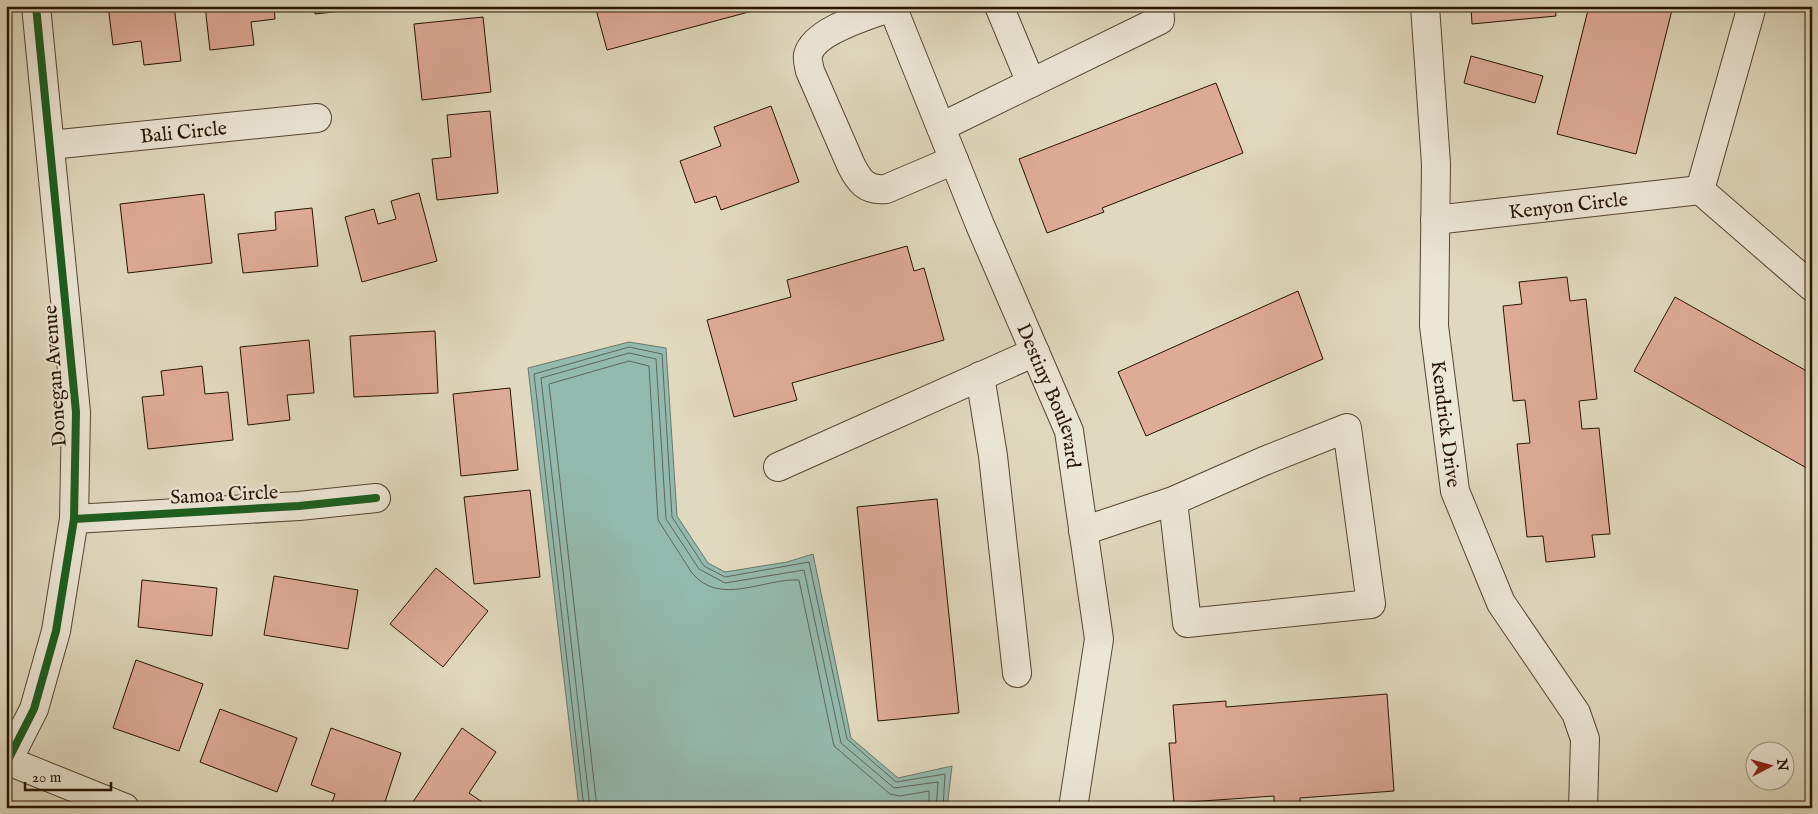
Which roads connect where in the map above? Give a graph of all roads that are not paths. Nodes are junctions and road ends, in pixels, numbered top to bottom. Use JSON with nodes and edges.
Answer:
{"nodes":[{"id":1,"x":36,"y":6,"type":"edge"},
{"id":2,"x":999,"y":6,"type":"edge"},
{"id":3,"x":1158,"y":6,"type":"edge"},
{"id":4,"x":1425,"y":6,"type":"edge"},
{"id":5,"x":1752,"y":6,"type":"edge"},
{"id":6,"x":892,"y":7,"type":"edge"},
{"id":7,"x":1031,"y":83,"type":"junction"},
{"id":8,"x":317,"y":118,"type":"dead end"},
{"id":9,"x":941,"y":127,"type":"junction"},
{"id":10,"x":50,"y":145,"type":"junction"},
{"id":11,"x":954,"y":160,"type":"junction"},
{"id":12,"x":1700,"y":190,"type":"junction"},
{"id":13,"x":1435,"y":220,"type":"junction"},
{"id":14,"x":1812,"y":288,"type":"edge"},
{"id":15,"x":1035,"y":352,"type":"junction"},
{"id":16,"x":980,"y":376,"type":"junction"},
{"id":17,"x":778,"y":467,"type":"dead end"},
{"id":18,"x":376,"y":498,"type":"dead end"},
{"id":19,"x":1174,"y":501,"type":"junction"},
{"id":20,"x":74,"y":519,"type":"junction"},
{"id":21,"x":1083,"y":531,"type":"junction"},
{"id":22,"x":1017,"y":673,"type":"dead end"},
{"id":23,"x":7,"y":762,"type":"edge"},
{"id":24,"x":125,"y":808,"type":"edge"},
{"id":25,"x":1073,"y":808,"type":"edge"},
{"id":26,"x":1583,"y":808,"type":"edge"}],
"edges":[{"from":1,"to":10,"type":"street","name":"Donegan Avenue"},
{"from":2,"to":7,"type":"street"},
{"from":3,"to":7,"type":"street"},
{"from":4,"to":13,"type":"street","name":"Kendrick Drive"},
{"from":5,"to":12,"type":"street"},
{"from":6,"to":9,"type":"street","name":"Destiny Boulevard"},
{"from":6,"to":11,"type":"street"},
{"from":7,"to":9,"type":"street"},
{"from":8,"to":10,"type":"street","name":"Bali Circle"},
{"from":9,"to":11,"type":"street","name":"Destiny Boulevard"},
{"from":10,"to":20,"type":"street","name":"Donegan Avenue"},
{"from":11,"to":15,"type":"street","name":"Destiny Boulevard"},
{"from":12,"to":13,"type":"street","name":"Kenyon Circle"},
{"from":12,"to":14,"type":"street"},
{"from":13,"to":26,"type":"street","name":"Kendrick Drive"},
{"from":15,"to":16,"type":"street"},
{"from":15,"to":21,"type":"street","name":"Destiny Boulevard"},
{"from":16,"to":17,"type":"street"},
{"from":16,"to":22,"type":"street"},
{"from":18,"to":20,"type":"street","name":"Samoa Circle"},
{"from":19,"to":19,"type":"street"},
{"from":19,"to":21,"type":"street"},
{"from":20,"to":23,"type":"street","name":"Donegan Avenue"},
{"from":21,"to":25,"type":"street","name":"Destiny Boulevard"},
{"from":23,"to":24,"type":"street"}]}
